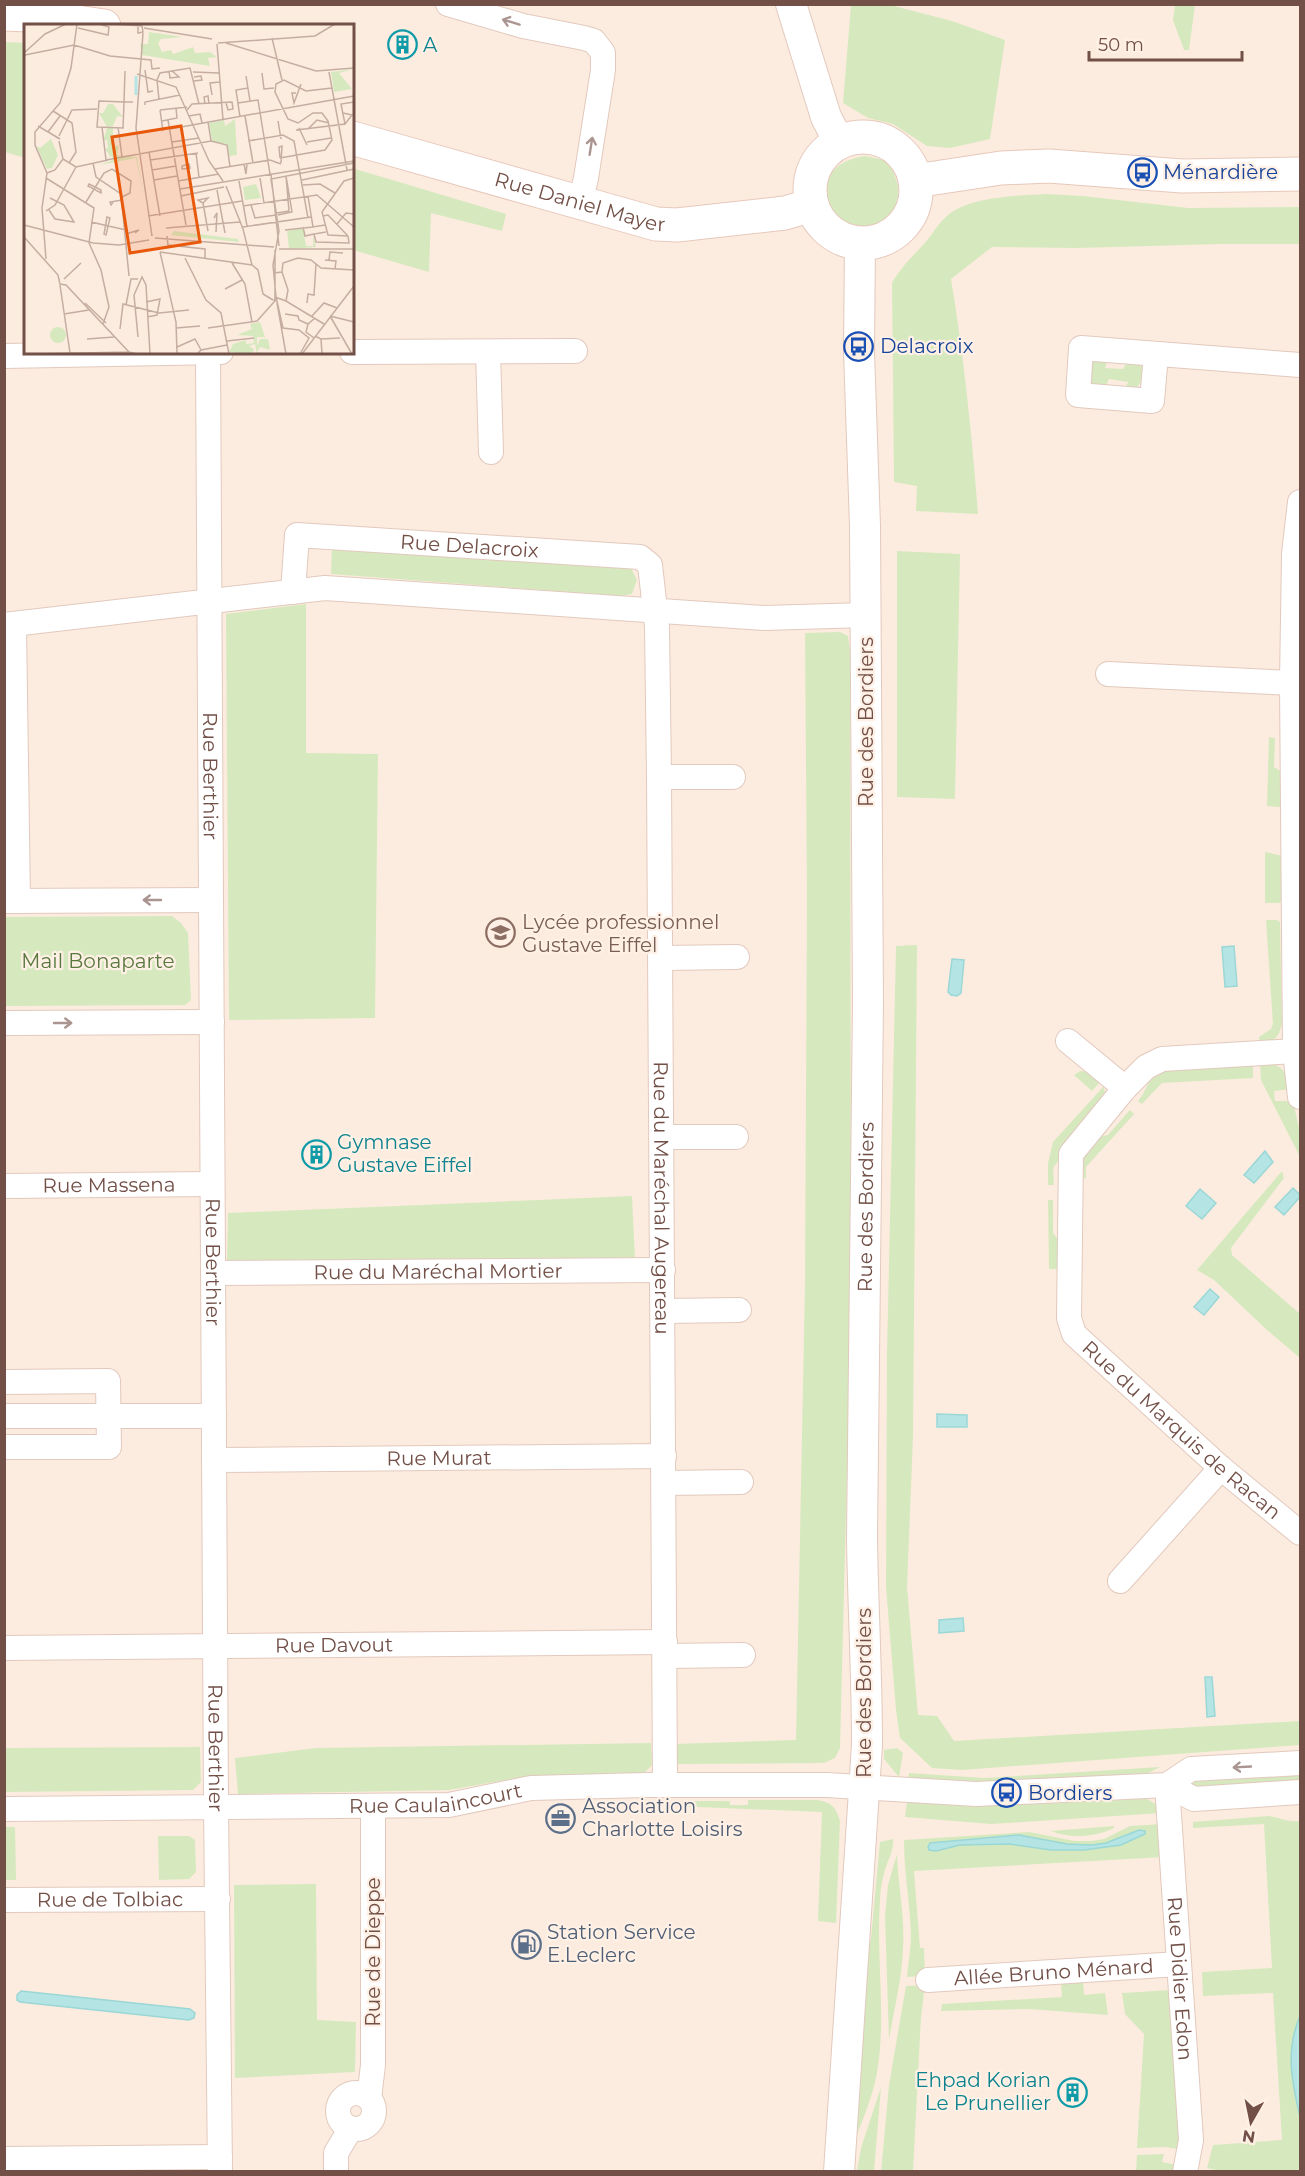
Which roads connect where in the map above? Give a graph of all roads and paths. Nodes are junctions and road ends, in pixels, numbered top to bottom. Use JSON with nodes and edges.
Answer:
{"nodes":[{"id":1,"x":448,"y":4,"type":"edge"},
{"id":2,"x":791,"y":4,"type":"edge"},
{"id":3,"x":4,"y":14,"type":"edge"},
{"id":4,"x":90,"y":24,"type":"edge"},
{"id":5,"x":354,"y":139,"type":"edge"},
{"id":6,"x":839,"y":142,"type":"junction"},
{"id":7,"x":1300,"y":174,"type":"edge"},
{"id":8,"x":915,"y":182,"type":"junction"},
{"id":9,"x":580,"y":204,"type":"junction"},
{"id":10,"x":812,"y":205,"type":"junction"},
{"id":11,"x":860,"y":243,"type":"junction"},
{"id":12,"x":575,"y":351,"type":"dead end"},
{"id":13,"x":354,"y":352,"type":"edge"},
{"id":14,"x":488,"y":352,"type":"junction"},
{"id":15,"x":85,"y":354,"type":"edge"},
{"id":16,"x":208,"y":354,"type":"edge"},
{"id":17,"x":1156,"y":354,"type":"dead end"},
{"id":18,"x":4,"y":356,"type":"edge"},
{"id":19,"x":1300,"y":365,"type":"edge"},
{"id":20,"x":491,"y":452,"type":"dead end"},
{"id":21,"x":1300,"y":502,"type":"edge"},
{"id":22,"x":293,"y":592,"type":"junction"},
{"id":23,"x":209,"y":602,"type":"junction"},
{"id":24,"x":656,"y":612,"type":"junction"},
{"id":25,"x":866,"y":615,"type":"junction"},
{"id":26,"x":9,"y":625,"type":"edge"},
{"id":27,"x":1108,"y":674,"type":"dead end"},
{"id":28,"x":1292,"y":683,"type":"junction"},
{"id":29,"x":659,"y":777,"type":"junction"},
{"id":30,"x":733,"y":777,"type":"dead end"},
{"id":31,"x":211,"y":900,"type":"junction"},
{"id":32,"x":11,"y":901,"type":"edge"},
{"id":33,"x":737,"y":957,"type":"dead end"},
{"id":34,"x":661,"y":958,"type":"junction"},
{"id":35,"x":1297,"y":994,"type":"edge"},
{"id":36,"x":212,"y":1022,"type":"junction"},
{"id":37,"x":4,"y":1023,"type":"edge"},
{"id":38,"x":1068,"y":1041,"type":"dead end"},
{"id":39,"x":1294,"y":1052,"type":"junction"},
{"id":40,"x":1125,"y":1088,"type":"junction"},
{"id":41,"x":1300,"y":1097,"type":"edge"},
{"id":42,"x":662,"y":1137,"type":"junction"},
{"id":43,"x":736,"y":1137,"type":"dead end"},
{"id":44,"x":212,"y":1184,"type":"junction"},
{"id":45,"x":4,"y":1186,"type":"edge"},
{"id":46,"x":663,"y":1270,"type":"junction"},
{"id":47,"x":213,"y":1274,"type":"junction"},
{"id":48,"x":738,"y":1310,"type":"dead end"},
{"id":49,"x":663,"y":1311,"type":"junction"},
{"id":50,"x":4,"y":1382,"type":"edge"},
{"id":51,"x":4,"y":1416,"type":"edge"},
{"id":52,"x":109,"y":1416,"type":"junction"},
{"id":53,"x":214,"y":1416,"type":"junction"},
{"id":54,"x":4,"y":1447,"type":"edge"},
{"id":55,"x":664,"y":1456,"type":"junction"},
{"id":56,"x":214,"y":1460,"type":"junction"},
{"id":57,"x":1221,"y":1468,"type":"junction"},
{"id":58,"x":741,"y":1482,"type":"dead end"},
{"id":59,"x":664,"y":1483,"type":"junction"},
{"id":60,"x":1300,"y":1533,"type":"edge"},
{"id":61,"x":1120,"y":1581,"type":"dead end"},
{"id":62,"x":216,"y":1647,"type":"junction"},
{"id":63,"x":4,"y":1648,"type":"edge"},
{"id":64,"x":665,"y":1649,"type":"junction"},
{"id":65,"x":742,"y":1655,"type":"dead end"},
{"id":66,"x":1300,"y":1763,"type":"edge"},
{"id":67,"x":665,"y":1785,"type":"junction"},
{"id":68,"x":1167,"y":1785,"type":"junction"},
{"id":69,"x":865,"y":1787,"type":"junction"},
{"id":70,"x":1300,"y":1792,"type":"edge"},
{"id":71,"x":373,"y":1806,"type":"junction"},
{"id":72,"x":216,"y":1807,"type":"junction"},
{"id":73,"x":4,"y":1809,"type":"edge"},
{"id":74,"x":218,"y":1899,"type":"junction"},
{"id":75,"x":4,"y":1900,"type":"edge"},
{"id":76,"x":1179,"y":1964,"type":"junction"},
{"id":77,"x":928,"y":1980,"type":"dead end"},
{"id":78,"x":4,"y":2159,"type":"edge"},
{"id":79,"x":220,"y":2164,"type":"edge"},
{"id":80,"x":336,"y":2172,"type":"edge"},
{"id":81,"x":839,"y":2172,"type":"edge"},
{"id":82,"x":1185,"y":2172,"type":"edge"}],
"edges":[{"from":9,"to":1,"type":"street","one_way":true},
{"from":2,"to":6,"type":"street"},
{"from":3,"to":4,"type":"main road"},
{"from":5,"to":9,"type":"main road","name":"Rue Daniel Mayer"},
{"from":6,"to":8,"type":"main road"},
{"from":6,"to":10,"type":"main road"},
{"from":7,"to":8,"type":"main road"},
{"from":8,"to":11,"type":"main road"},
{"from":9,"to":10,"type":"main road","name":"Rue Daniel Mayer"},
{"from":10,"to":11,"type":"main road"},
{"from":11,"to":25,"type":"street","name":"Rue des Bordiers"},
{"from":12,"to":14,"type":"street"},
{"from":13,"to":14,"type":"street"},
{"from":14,"to":20,"type":"street"},
{"from":15,"to":18,"type":"street"},
{"from":16,"to":23,"type":"street","name":"Rue Berthier"},
{"from":17,"to":19,"type":"street"},
{"from":21,"to":28,"type":"street"},
{"from":22,"to":23,"type":"street"},
{"from":22,"to":24,"type":"street"},
{"from":22,"to":24,"type":"street","name":"Rue Delacroix"},
{"from":23,"to":26,"type":"street"},
{"from":23,"to":31,"type":"street","name":"Rue Berthier"},
{"from":24,"to":25,"type":"street"},
{"from":24,"to":29,"type":"street","name":"Rue du Maréchal Augereau"},
{"from":25,"to":69,"type":"street","name":"Rue des Bordiers"},
{"from":26,"to":32,"type":"street"},
{"from":27,"to":28,"type":"street"},
{"from":28,"to":35,"type":"street"},
{"from":29,"to":30,"type":"street"},
{"from":29,"to":34,"type":"street","name":"Rue du Maréchal Augereau"},
{"from":31,"to":32,"type":"street","one_way":true},
{"from":31,"to":36,"type":"street","name":"Rue Berthier"},
{"from":33,"to":34,"type":"street"},
{"from":34,"to":42,"type":"street","name":"Rue du Maréchal Augereau"},
{"from":35,"to":39,"type":"street"},
{"from":37,"to":36,"type":"street","one_way":true},
{"from":36,"to":44,"type":"street","name":"Rue Berthier"},
{"from":38,"to":40,"type":"street"},
{"from":39,"to":40,"type":"street","name":"Rue du Marquis de Racan"},
{"from":39,"to":41,"type":"street"},
{"from":40,"to":57,"type":"street","name":"Rue du Marquis de Racan"},
{"from":42,"to":43,"type":"street"},
{"from":42,"to":46,"type":"street","name":"Rue du Maréchal Augereau"},
{"from":44,"to":45,"type":"street","name":"Rue Massena"},
{"from":44,"to":47,"type":"street","name":"Rue Berthier"},
{"from":46,"to":47,"type":"street","name":"Rue du Maréchal Mortier"},
{"from":46,"to":49,"type":"street","name":"Rue du Maréchal Augereau"},
{"from":47,"to":53,"type":"street","name":"Rue Berthier"},
{"from":48,"to":49,"type":"street"},
{"from":49,"to":55,"type":"street","name":"Rue du Maréchal Augereau"},
{"from":50,"to":52,"type":"street"},
{"from":51,"to":52,"type":"street"},
{"from":52,"to":53,"type":"street"},
{"from":52,"to":54,"type":"street"},
{"from":53,"to":56,"type":"street","name":"Rue Berthier"},
{"from":55,"to":56,"type":"street","name":"Rue Murat"},
{"from":55,"to":59,"type":"street","name":"Rue du Maréchal Augereau"},
{"from":56,"to":62,"type":"street","name":"Rue Berthier"},
{"from":57,"to":60,"type":"street","name":"Rue du Marquis de Racan"},
{"from":57,"to":61,"type":"street"},
{"from":58,"to":59,"type":"street"},
{"from":59,"to":64,"type":"street","name":"Rue du Maréchal Augereau"},
{"from":62,"to":63,"type":"street","name":"Rue Davout"},
{"from":62,"to":64,"type":"street","name":"Rue Davout"},
{"from":62,"to":72,"type":"street","name":"Rue Berthier"},
{"from":64,"to":65,"type":"street","name":"Rue Davout"},
{"from":64,"to":67,"type":"street","name":"Rue du Maréchal Augereau"},
{"from":66,"to":68,"type":"street","one_way":true},
{"from":67,"to":69,"type":"street","name":"Rue Caulaincourt"},
{"from":67,"to":71,"type":"street","name":"Rue Caulaincourt"},
{"from":68,"to":69,"type":"street","name":"Rue Caulaincourt"},
{"from":68,"to":70,"type":"street"},
{"from":68,"to":76,"type":"street","name":"Rue Didier Edon"},
{"from":69,"to":81,"type":"street","name":"Rue des Bordiers"},
{"from":71,"to":72,"type":"street","name":"Rue Caulaincourt"},
{"from":71,"to":80,"type":"street","name":"Rue de Dieppe"},
{"from":72,"to":73,"type":"street","name":"Rue Caulaincourt"},
{"from":72,"to":74,"type":"street","name":"Rue Berthier"},
{"from":74,"to":75,"type":"street","name":"Rue de Tolbiac"},
{"from":74,"to":79,"type":"street","name":"Rue Berthier"},
{"from":76,"to":77,"type":"street","name":"Allée Bruno Ménard"},
{"from":76,"to":82,"type":"street","name":"Rue Didier Edon"},
{"from":78,"to":79,"type":"street"}]}
